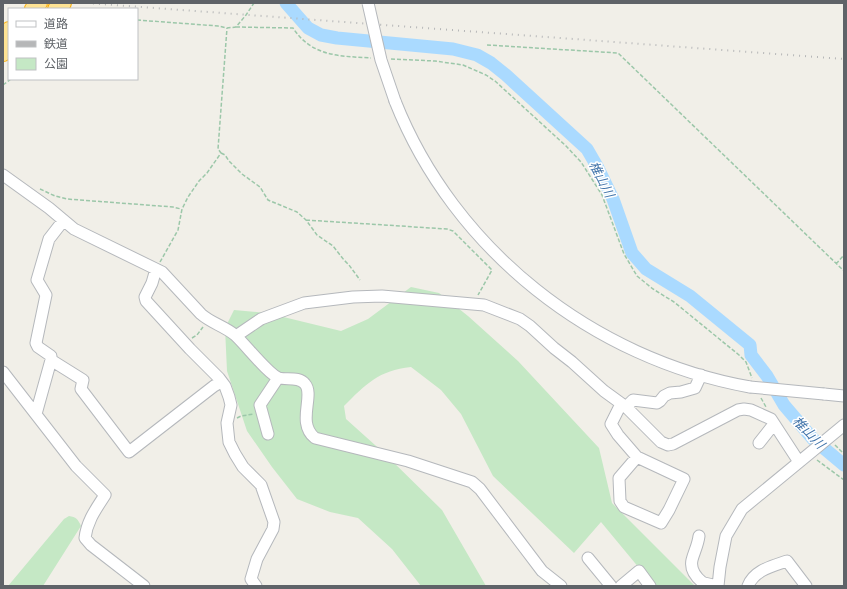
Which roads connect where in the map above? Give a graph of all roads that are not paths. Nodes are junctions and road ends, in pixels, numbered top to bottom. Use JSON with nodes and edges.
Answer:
{"nodes":[{"id":1,"x":368,"y":3,"type":"edge"},
{"id":2,"x":3,"y":175,"type":"edge"},
{"id":3,"x":63,"y":221,"type":"junction"},
{"id":4,"x":156,"y":269,"type":"junction"},
{"id":5,"x":236,"y":336,"type":"junction"},
{"id":6,"x":51,"y":360,"type":"junction"},
{"id":7,"x":3,"y":372,"type":"edge"},
{"id":8,"x":701,"y":375,"type":"junction"},
{"id":9,"x":278,"y":378,"type":"junction"},
{"id":10,"x":221,"y":382,"type":"junction"},
{"id":11,"x":844,"y":396,"type":"edge"},
{"id":12,"x":623,"y":405,"type":"junction"},
{"id":13,"x":36,"y":414,"type":"junction"},
{"id":14,"x":773,"y":422,"type":"junction"},
{"id":15,"x":844,"y":425,"type":"edge"},
{"id":16,"x":268,"y":434,"type":"dead end"},
{"id":17,"x":759,"y":443,"type":"dead end"},
{"id":18,"x":637,"y":457,"type":"junction"},
{"id":19,"x":801,"y":460,"type":"junction"},
{"id":20,"x":700,"y":536,"type":"dead end"},
{"id":21,"x":588,"y":558,"type":"dead end"},
{"id":22,"x":144,"y":586,"type":"edge"},
{"id":23,"x":256,"y":586,"type":"edge"},
{"id":24,"x":562,"y":586,"type":"edge"},
{"id":25,"x":611,"y":586,"type":"edge"},
{"id":26,"x":621,"y":586,"type":"edge"},
{"id":27,"x":650,"y":586,"type":"edge"},
{"id":28,"x":718,"y":586,"type":"edge"},
{"id":29,"x":748,"y":586,"type":"edge"},
{"id":30,"x":806,"y":586,"type":"edge"}],
"edges":[{"from":1,"to":8,"type":"street","bridge":true},
{"from":2,"to":3,"type":"street"},
{"from":3,"to":4,"type":"street"},
{"from":3,"to":6,"type":"street"},
{"from":4,"to":5,"type":"street"},
{"from":4,"to":10,"type":"street"},
{"from":5,"to":9,"type":"street"},
{"from":5,"to":12,"type":"street"},
{"from":6,"to":10,"type":"street"},
{"from":6,"to":13,"type":"street"},
{"from":7,"to":13,"type":"street"},
{"from":8,"to":11,"type":"street","bridge":true},
{"from":8,"to":12,"type":"street"},
{"from":9,"to":16,"type":"street"},
{"from":9,"to":24,"type":"street"},
{"from":10,"to":23,"type":"street"},
{"from":12,"to":14,"type":"street"},
{"from":12,"to":18,"type":"street"},
{"from":13,"to":22,"type":"street"},
{"from":14,"to":17,"type":"street"},
{"from":14,"to":19,"type":"street"},
{"from":15,"to":19,"type":"street"},
{"from":18,"to":18,"type":"street"},
{"from":19,"to":28,"type":"street"},
{"from":20,"to":28,"type":"street"},
{"from":21,"to":25,"type":"street"},
{"from":26,"to":27,"type":"street"},
{"from":29,"to":30,"type":"street"}]}
